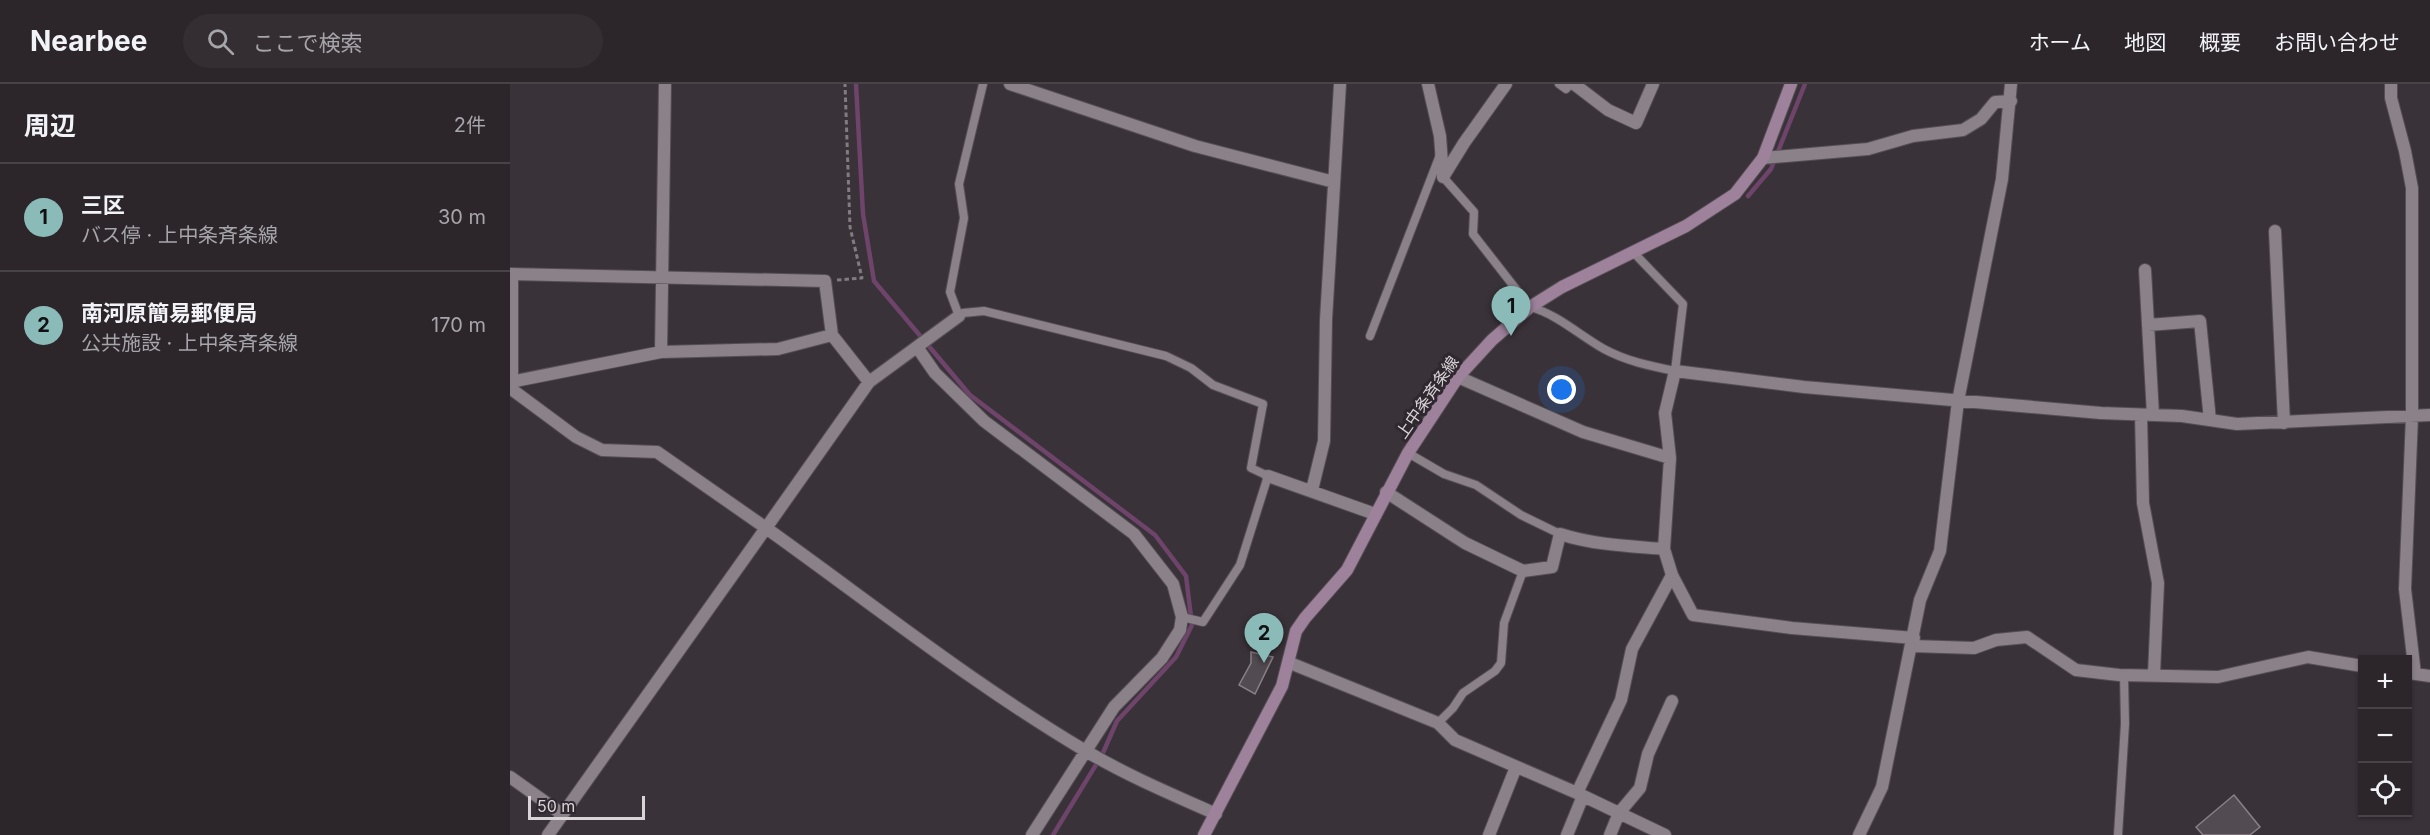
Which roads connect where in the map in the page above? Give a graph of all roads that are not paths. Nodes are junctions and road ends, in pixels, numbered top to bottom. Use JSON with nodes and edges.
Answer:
{"nodes":[{"id":1,"x":665,"y":84,"type":"edge"},
{"id":2,"x":983,"y":84,"type":"edge"},
{"id":3,"x":1010,"y":84,"type":"edge"},
{"id":4,"x":1340,"y":84,"type":"edge"},
{"id":5,"x":1428,"y":84,"type":"edge"},
{"id":6,"x":1506,"y":84,"type":"edge"},
{"id":7,"x":1559,"y":84,"type":"edge"},
{"id":8,"x":1572,"y":84,"type":"edge"},
{"id":9,"x":1653,"y":84,"type":"edge"},
{"id":10,"x":1791,"y":84,"type":"edge"},
{"id":11,"x":2011,"y":84,"type":"edge"},
{"id":12,"x":2391,"y":84,"type":"edge"},
{"id":13,"x":2011,"y":101,"type":"junction"},
{"id":14,"x":1441,"y":152,"type":"junction"},
{"id":15,"x":1763,"y":158,"type":"junction"},
{"id":16,"x":1443,"y":177,"type":"junction"},
{"id":17,"x":1334,"y":182,"type":"junction"},
{"id":18,"x":2275,"y":231,"type":"dead end"},
{"id":19,"x":1634,"y":253,"type":"junction"},
{"id":20,"x":2145,"y":270,"type":"dead end"},
{"id":21,"x":511,"y":274,"type":"edge"},
{"id":22,"x":663,"y":276,"type":"junction"},
{"id":23,"x":1530,"y":307,"type":"junction"},
{"id":24,"x":959,"y":316,"type":"junction"},
{"id":25,"x":2148,"y":325,"type":"junction"},
{"id":26,"x":832,"y":335,"type":"junction"},
{"id":27,"x":1370,"y":336,"type":"dead end"},
{"id":28,"x":917,"y":347,"type":"junction"},
{"id":29,"x":661,"y":352,"type":"junction"},
{"id":30,"x":1675,"y":371,"type":"junction"},
{"id":31,"x":1458,"y":377,"type":"junction"},
{"id":32,"x":869,"y":382,"type":"junction"},
{"id":33,"x":511,"y":384,"type":"edge"},
{"id":34,"x":1958,"y":401,"type":"junction"},
{"id":35,"x":2147,"y":415,"type":"junction"},
{"id":36,"x":2430,"y":415,"type":"edge"},
{"id":37,"x":2412,"y":416,"type":"junction"},
{"id":38,"x":2210,"y":420,"type":"junction"},
{"id":39,"x":2284,"y":423,"type":"junction"},
{"id":40,"x":1408,"y":453,"type":"junction"},
{"id":41,"x":1670,"y":458,"type":"junction"},
{"id":42,"x":1268,"y":476,"type":"junction"},
{"id":43,"x":1312,"y":489,"type":"junction"},
{"id":44,"x":1386,"y":492,"type":"junction"},
{"id":45,"x":1375,"y":514,"type":"junction"},
{"id":46,"x":766,"y":528,"type":"junction"},
{"id":47,"x":1560,"y":534,"type":"junction"},
{"id":48,"x":1664,"y":549,"type":"junction"},
{"id":49,"x":1523,"y":571,"type":"junction"},
{"id":50,"x":1672,"y":574,"type":"junction"},
{"id":51,"x":1182,"y":617,"type":"junction"},
{"id":52,"x":1913,"y":642,"type":"junction"},
{"id":53,"x":2410,"y":655,"type":"edge"},
{"id":54,"x":1290,"y":663,"type":"junction"},
{"id":55,"x":2358,"y":665,"type":"edge"},
{"id":56,"x":2154,"y":674,"type":"junction"},
{"id":57,"x":2412,"y":674,"type":"edge"},
{"id":58,"x":2124,"y":675,"type":"junction"},
{"id":59,"x":2430,"y":676,"type":"edge"},
{"id":60,"x":1672,"y":701,"type":"dead end"},
{"id":61,"x":1438,"y":723,"type":"junction"},
{"id":62,"x":1085,"y":750,"type":"junction"},
{"id":63,"x":1516,"y":767,"type":"junction"},
{"id":64,"x":510,"y":777,"type":"edge"},
{"id":65,"x":1580,"y":794,"type":"junction"},
{"id":66,"x":1619,"y":813,"type":"junction"},
{"id":67,"x":562,"y":814,"type":"junction"},
{"id":68,"x":1216,"y":814,"type":"junction"},
{"id":69,"x":1657,"y":833,"type":"edge"},
{"id":70,"x":548,"y":835,"type":"edge"},
{"id":71,"x":1032,"y":835,"type":"edge"},
{"id":72,"x":1204,"y":835,"type":"edge"},
{"id":73,"x":1489,"y":835,"type":"edge"},
{"id":74,"x":1567,"y":835,"type":"edge"},
{"id":75,"x":1610,"y":835,"type":"edge"},
{"id":76,"x":1859,"y":835,"type":"edge"},
{"id":77,"x":2118,"y":835,"type":"edge"}],
"edges":[{"from":1,"to":22,"type":"street"},
{"from":2,"to":24,"type":"lane"},
{"from":3,"to":17,"type":"street"},
{"from":4,"to":17,"type":"street"},
{"from":5,"to":14,"type":"street"},
{"from":6,"to":16,"type":"street"},
{"from":7,"to":8,"type":"lane"},
{"from":8,"to":9,"type":"street"},
{"from":10,"to":15,"type":"main road","name":"上中条斉条線"},
{"from":11,"to":13,"type":"street"},
{"from":12,"to":37,"type":"street"},
{"from":13,"to":15,"type":"street"},
{"from":13,"to":34,"type":"street"},
{"from":14,"to":16,"type":"street"},
{"from":14,"to":27,"type":"lane"},
{"from":15,"to":19,"type":"main road","name":"上中条斉条線"},
{"from":16,"to":23,"type":"lane"},
{"from":17,"to":43,"type":"street"},
{"from":18,"to":39,"type":"street"},
{"from":19,"to":23,"type":"main road","name":"上中条斉条線"},
{"from":19,"to":30,"type":"lane"},
{"from":20,"to":25,"type":"street"},
{"from":21,"to":22,"type":"street"},
{"from":21,"to":33,"type":"street"},
{"from":22,"to":26,"type":"street"},
{"from":22,"to":29,"type":"street"},
{"from":23,"to":30,"type":"lane"},
{"from":23,"to":31,"type":"main road","name":"上中条斉条線"},
{"from":24,"to":28,"type":"street"},
{"from":24,"to":42,"type":"lane"},
{"from":25,"to":35,"type":"street"},
{"from":25,"to":38,"type":"street"},
{"from":26,"to":29,"type":"street"},
{"from":26,"to":32,"type":"street"},
{"from":28,"to":32,"type":"street"},
{"from":28,"to":51,"type":"street"},
{"from":29,"to":33,"type":"street"},
{"from":30,"to":34,"type":"street"},
{"from":30,"to":41,"type":"street"},
{"from":31,"to":40,"type":"main road","name":"上中条斉条線"},
{"from":31,"to":41,"type":"street"},
{"from":32,"to":46,"type":"street"},
{"from":33,"to":46,"type":"street"},
{"from":34,"to":35,"type":"street"},
{"from":34,"to":52,"type":"street"},
{"from":35,"to":38,"type":"street"},
{"from":35,"to":56,"type":"street"},
{"from":36,"to":37,"type":"street"},
{"from":37,"to":39,"type":"street"},
{"from":37,"to":53,"type":"street"},
{"from":38,"to":39,"type":"street"},
{"from":40,"to":44,"type":"main road","name":"上中条斉条線"},
{"from":40,"to":47,"type":"lane"},
{"from":41,"to":48,"type":"street"},
{"from":42,"to":43,"type":"street"},
{"from":42,"to":51,"type":"lane"},
{"from":43,"to":45,"type":"street"},
{"from":44,"to":45,"type":"main road","name":"上中条斉条線"},
{"from":44,"to":49,"type":"street"},
{"from":45,"to":54,"type":"main road","name":"上中条斉条線"},
{"from":46,"to":62,"type":"street"},
{"from":46,"to":67,"type":"street"},
{"from":47,"to":48,"type":"street"},
{"from":47,"to":49,"type":"street"},
{"from":48,"to":50,"type":"street"},
{"from":49,"to":61,"type":"lane"},
{"from":50,"to":52,"type":"street"},
{"from":50,"to":65,"type":"street"},
{"from":51,"to":62,"type":"street"},
{"from":52,"to":58,"type":"street"},
{"from":52,"to":76,"type":"street"},
{"from":54,"to":61,"type":"street"},
{"from":54,"to":68,"type":"main road","name":"上中条斉条線"},
{"from":55,"to":56,"type":"street"},
{"from":56,"to":58,"type":"street"},
{"from":57,"to":59,"type":"street"},
{"from":58,"to":77,"type":"lane"},
{"from":60,"to":66,"type":"street"},
{"from":61,"to":63,"type":"street"},
{"from":62,"to":68,"type":"street"},
{"from":62,"to":71,"type":"street"},
{"from":63,"to":65,"type":"street"},
{"from":63,"to":73,"type":"street"},
{"from":64,"to":67,"type":"street"},
{"from":65,"to":66,"type":"street"},
{"from":65,"to":74,"type":"street"},
{"from":66,"to":69,"type":"street"},
{"from":66,"to":75,"type":"street"},
{"from":67,"to":70,"type":"street"},
{"from":68,"to":72,"type":"main road","name":"上中条斉条線"}]}
